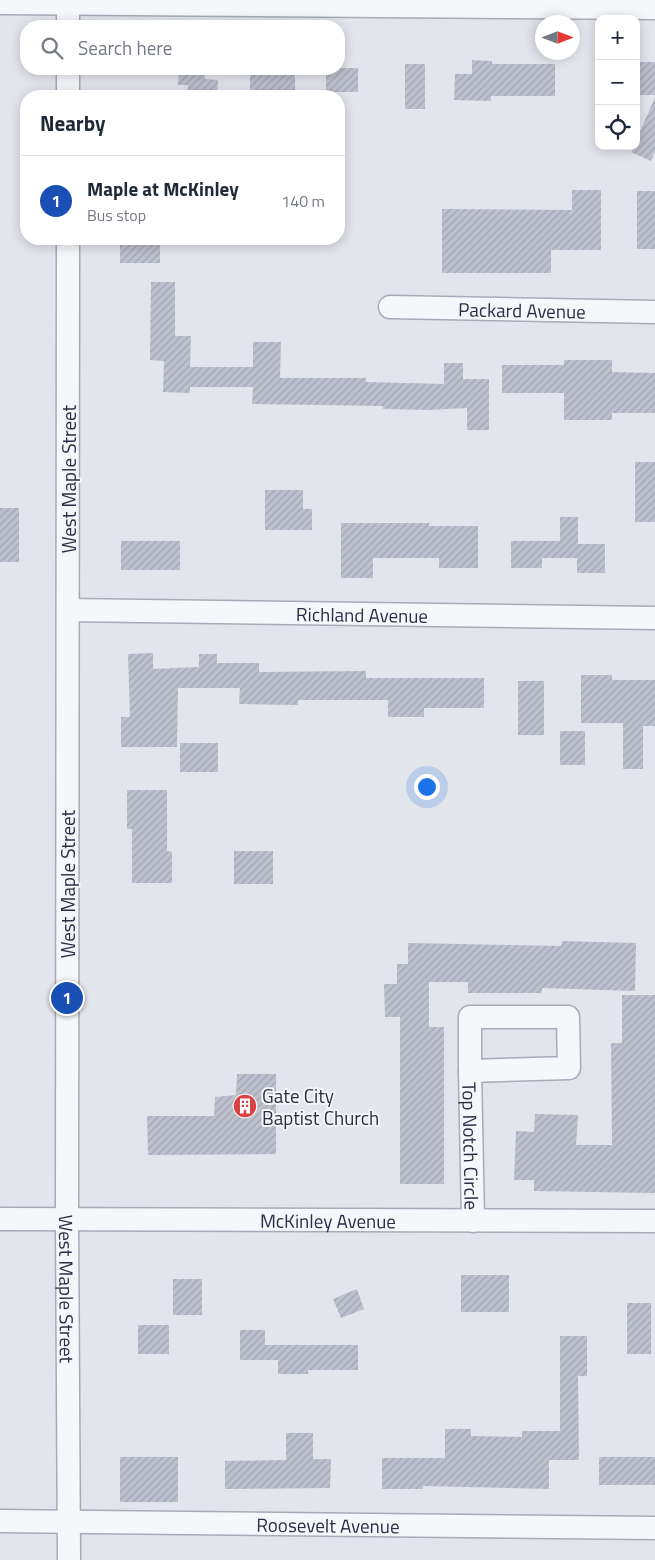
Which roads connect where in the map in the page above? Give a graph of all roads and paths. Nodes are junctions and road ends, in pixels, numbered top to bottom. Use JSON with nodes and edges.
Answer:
{"nodes":[{"id":1,"x":68,"y":2,"type":"edge"},
{"id":2,"x":0,"y":3,"type":"edge"},
{"id":3,"x":412,"y":4,"type":"edge"},
{"id":4,"x":655,"y":8,"type":"edge"},
{"id":5,"x":68,"y":20,"type":"edge"},
{"id":6,"x":68,"y":75,"type":"edge"},
{"id":7,"x":68,"y":90,"type":"edge"},
{"id":8,"x":68,"y":245,"type":"edge"},
{"id":9,"x":390,"y":307,"type":"dead end"},
{"id":10,"x":655,"y":312,"type":"edge"},
{"id":11,"x":68,"y":610,"type":"junction"},
{"id":12,"x":655,"y":618,"type":"edge"},
{"id":13,"x":470,"y":1072,"type":"junction"},
{"id":14,"x":0,"y":1219,"type":"edge"},
{"id":15,"x":67,"y":1219,"type":"junction"},
{"id":16,"x":474,"y":1221,"type":"junction"},
{"id":17,"x":655,"y":1221,"type":"edge"},
{"id":18,"x":0,"y":1521,"type":"edge"},
{"id":19,"x":69,"y":1521,"type":"junction"},
{"id":20,"x":655,"y":1528,"type":"edge"},
{"id":21,"x":70,"y":1560,"type":"edge"}],
"edges":[{"from":1,"to":2,"type":"street"},
{"from":1,"to":3,"type":"street"},
{"from":1,"to":5,"type":"street"},
{"from":3,"to":4,"type":"street"},
{"from":6,"to":7,"type":"street"},
{"from":8,"to":11,"type":"street","name":"West Maple Street"},
{"from":9,"to":10,"type":"street","name":"Packard Avenue"},
{"from":11,"to":12,"type":"street","name":"Richland Avenue"},
{"from":11,"to":15,"type":"street","name":"West Maple Street"},
{"from":13,"to":13,"type":"street","name":"Top Notch Circle"},
{"from":13,"to":16,"type":"street","name":"Top Notch Circle"},
{"from":14,"to":15,"type":"street","name":"McKinley Avenue"},
{"from":15,"to":16,"type":"street","name":"McKinley Avenue"},
{"from":15,"to":19,"type":"street","name":"West Maple Street"},
{"from":16,"to":17,"type":"street","name":"McKinley Avenue"},
{"from":18,"to":19,"type":"street","name":"Roosevelt Avenue"},
{"from":19,"to":20,"type":"street","name":"Roosevelt Avenue"},
{"from":19,"to":21,"type":"street","name":"West Maple Street"}]}
